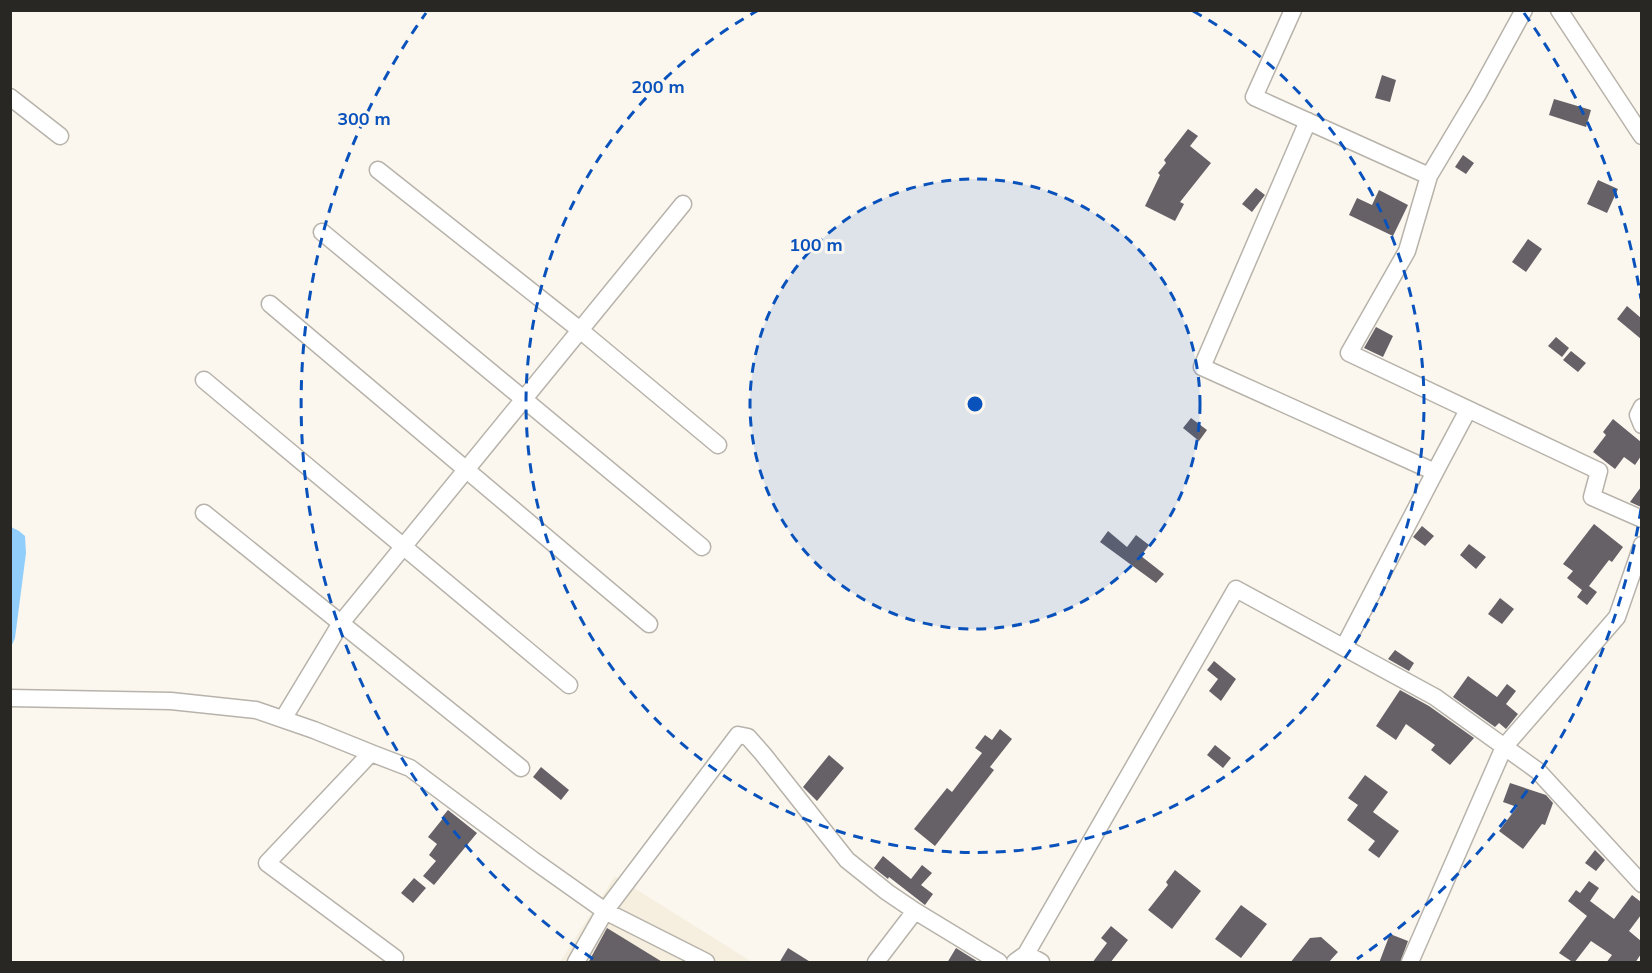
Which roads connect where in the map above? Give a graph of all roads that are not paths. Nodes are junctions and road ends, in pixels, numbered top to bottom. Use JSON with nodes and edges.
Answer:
{"nodes":[{"id":1,"x":1293,"y":10,"type":"edge"},
{"id":2,"x":1524,"y":10,"type":"edge"},
{"id":3,"x":1559,"y":10,"type":"edge"},
{"id":4,"x":10,"y":97,"type":"edge"},
{"id":5,"x":1308,"y":121,"type":"junction"},
{"id":6,"x":60,"y":136,"type":"dead end"},
{"id":7,"x":1641,"y":136,"type":"edge"},
{"id":8,"x":378,"y":170,"type":"dead end"},
{"id":9,"x":1429,"y":176,"type":"junction"},
{"id":10,"x":683,"y":204,"type":"dead end"},
{"id":11,"x":322,"y":232,"type":"dead end"},
{"id":12,"x":270,"y":304,"type":"dead end"},
{"id":13,"x":580,"y":330,"type":"junction"},
{"id":14,"x":204,"y":380,"type":"dead end"},
{"id":15,"x":524,"y":398,"type":"junction"},
{"id":16,"x":1641,"y":407,"type":"edge"},
{"id":17,"x":1468,"y":410,"type":"junction"},
{"id":18,"x":1641,"y":425,"type":"edge"},
{"id":19,"x":718,"y":445,"type":"dead end"},
{"id":20,"x":466,"y":469,"type":"junction"},
{"id":21,"x":1435,"y":472,"type":"junction"},
{"id":22,"x":204,"y":513,"type":"dead end"},
{"id":23,"x":1641,"y":519,"type":"edge"},
{"id":24,"x":1641,"y":545,"type":"edge"},
{"id":25,"x":403,"y":546,"type":"junction"},
{"id":26,"x":702,"y":547,"type":"dead end"},
{"id":27,"x":341,"y":624,"type":"junction"},
{"id":28,"x":649,"y":624,"type":"dead end"},
{"id":29,"x":1344,"y":647,"type":"junction"},
{"id":30,"x":569,"y":685,"type":"dead end"},
{"id":31,"x":10,"y":698,"type":"edge"},
{"id":32,"x":283,"y":719,"type":"junction"},
{"id":33,"x":1504,"y":747,"type":"junction"},
{"id":34,"x":371,"y":753,"type":"junction"},
{"id":35,"x":521,"y":768,"type":"dead end"},
{"id":36,"x":1641,"y":884,"type":"edge"},
{"id":37,"x":605,"y":911,"type":"junction"},
{"id":38,"x":915,"y":911,"type":"junction"},
{"id":39,"x":1021,"y":958,"type":"edge"},
{"id":40,"x":392,"y":963,"type":"edge"},
{"id":41,"x":576,"y":963,"type":"edge"},
{"id":42,"x":706,"y":963,"type":"edge"},
{"id":43,"x":876,"y":963,"type":"edge"},
{"id":44,"x":999,"y":963,"type":"edge"},
{"id":45,"x":1041,"y":963,"type":"edge"},
{"id":46,"x":1410,"y":963,"type":"edge"}],
"edges":[{"from":1,"to":5,"type":"street"},
{"from":2,"to":9,"type":"street"},
{"from":3,"to":7,"type":"street"},
{"from":4,"to":6,"type":"street"},
{"from":5,"to":9,"type":"street"},
{"from":5,"to":21,"type":"street"},
{"from":8,"to":13,"type":"street"},
{"from":9,"to":17,"type":"street"},
{"from":10,"to":13,"type":"street"},
{"from":11,"to":15,"type":"street"},
{"from":12,"to":20,"type":"street"},
{"from":13,"to":15,"type":"street"},
{"from":13,"to":19,"type":"street"},
{"from":14,"to":25,"type":"street"},
{"from":15,"to":20,"type":"street"},
{"from":15,"to":26,"type":"street"},
{"from":16,"to":18,"type":"street"},
{"from":17,"to":21,"type":"street"},
{"from":17,"to":23,"type":"street"},
{"from":20,"to":25,"type":"street"},
{"from":20,"to":28,"type":"street"},
{"from":21,"to":29,"type":"street"},
{"from":22,"to":27,"type":"street"},
{"from":24,"to":33,"type":"street"},
{"from":25,"to":27,"type":"street"},
{"from":25,"to":30,"type":"street"},
{"from":27,"to":32,"type":"street"},
{"from":27,"to":35,"type":"street"},
{"from":29,"to":33,"type":"street"},
{"from":29,"to":39,"type":"street"},
{"from":31,"to":32,"type":"street"},
{"from":32,"to":34,"type":"street"},
{"from":33,"to":36,"type":"street"},
{"from":33,"to":46,"type":"street"},
{"from":34,"to":37,"type":"street"},
{"from":34,"to":40,"type":"street"},
{"from":37,"to":38,"type":"street"},
{"from":37,"to":41,"type":"street"},
{"from":37,"to":42,"type":"street"},
{"from":38,"to":43,"type":"street"},
{"from":38,"to":44,"type":"street"},
{"from":39,"to":45,"type":"street"}]}
